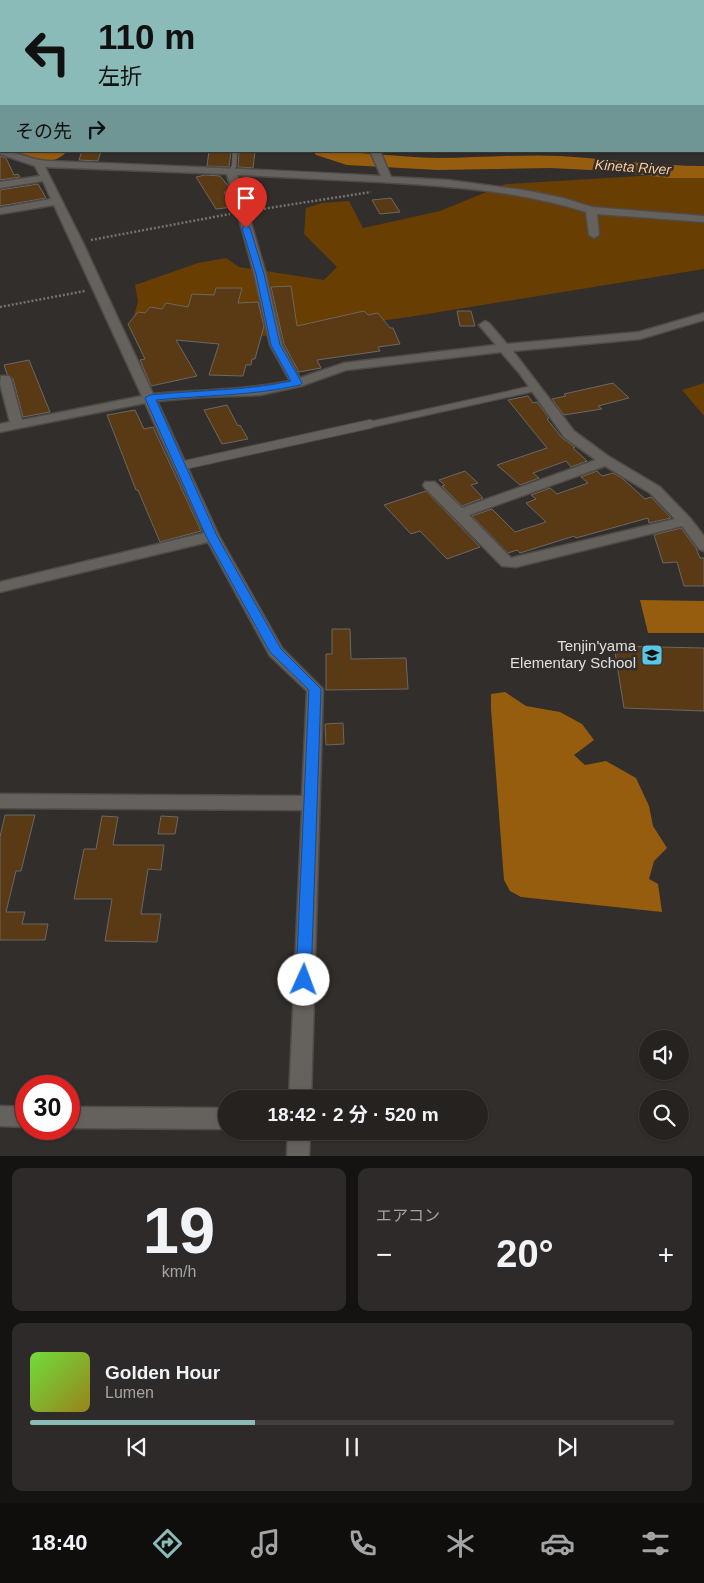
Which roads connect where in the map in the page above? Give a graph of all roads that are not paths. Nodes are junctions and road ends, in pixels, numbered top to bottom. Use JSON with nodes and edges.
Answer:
{"nodes":[{"id":1,"x":4,"y":152,"type":"edge"},
{"id":2,"x":235,"y":152,"type":"edge"},
{"id":3,"x":377,"y":156,"type":"edge"},
{"id":4,"x":39,"y":164,"type":"junction"},
{"id":5,"x":231,"y":172,"type":"junction"},
{"id":6,"x":46,"y":178,"type":"junction"},
{"id":7,"x":387,"y":180,"type":"junction"},
{"id":8,"x":0,"y":186,"type":"edge"},
{"id":9,"x":58,"y":201,"type":"junction"},
{"id":10,"x":591,"y":210,"type":"junction"},
{"id":11,"x":0,"y":211,"type":"edge"},
{"id":12,"x":704,"y":219,"type":"edge"},
{"id":13,"x":594,"y":235,"type":"dead end"},
{"id":14,"x":704,"y":316,"type":"edge"},
{"id":15,"x":485,"y":325,"type":"dead end"},
{"id":16,"x":503,"y":348,"type":"junction"},
{"id":17,"x":5,"y":379,"type":"dead end"},
{"id":18,"x":297,"y":383,"type":"junction"},
{"id":19,"x":536,"y":388,"type":"junction"},
{"id":20,"x":150,"y":398,"type":"junction"},
{"id":21,"x":17,"y":424,"type":"junction"},
{"id":22,"x":0,"y":428,"type":"edge"},
{"id":23,"x":606,"y":460,"type":"junction"},
{"id":24,"x":180,"y":466,"type":"junction"},
{"id":25,"x":430,"y":485,"type":"dead end"},
{"id":26,"x":460,"y":514,"type":"junction"},
{"id":27,"x":685,"y":521,"type":"junction"},
{"id":28,"x":212,"y":536,"type":"junction"},
{"id":29,"x":704,"y":546,"type":"edge"},
{"id":30,"x":0,"y":587,"type":"edge"},
{"id":31,"x":0,"y":801,"type":"edge"},
{"id":32,"x":309,"y":802,"type":"junction"},
{"id":33,"x":300,"y":1090,"type":"edge"},
{"id":34,"x":0,"y":1116,"type":"edge"},
{"id":35,"x":15,"y":1117,"type":"edge"},
{"id":36,"x":80,"y":1117,"type":"edge"},
{"id":37,"x":218,"y":1119,"type":"edge"},
{"id":38,"x":299,"y":1140,"type":"edge"},
{"id":39,"x":298,"y":1156,"type":"edge"}],
"edges":[{"from":1,"to":4,"type":"street"},
{"from":2,"to":5,"type":"lane"},
{"from":3,"to":7,"type":"street"},
{"from":4,"to":5,"type":"street"},
{"from":4,"to":6,"type":"street"},
{"from":5,"to":7,"type":"street"},
{"from":5,"to":18,"type":"street"},
{"from":6,"to":8,"type":"street"},
{"from":6,"to":9,"type":"street"},
{"from":7,"to":10,"type":"street"},
{"from":9,"to":11,"type":"street"},
{"from":9,"to":20,"type":"street"},
{"from":10,"to":12,"type":"street"},
{"from":10,"to":13,"type":"street"},
{"from":14,"to":16,"type":"street"},
{"from":15,"to":16,"type":"street"},
{"from":16,"to":18,"type":"street"},
{"from":16,"to":19,"type":"street"},
{"from":17,"to":21,"type":"street"},
{"from":18,"to":20,"type":"street"},
{"from":19,"to":23,"type":"street"},
{"from":19,"to":24,"type":"lane"},
{"from":20,"to":21,"type":"street"},
{"from":20,"to":24,"type":"street"},
{"from":21,"to":22,"type":"street"},
{"from":23,"to":26,"type":"street"},
{"from":23,"to":27,"type":"street"},
{"from":24,"to":28,"type":"street"},
{"from":25,"to":26,"type":"street"},
{"from":26,"to":27,"type":"street"},
{"from":27,"to":29,"type":"street"},
{"from":28,"to":30,"type":"street"},
{"from":28,"to":32,"type":"street"},
{"from":31,"to":32,"type":"street"},
{"from":32,"to":33,"type":"street"},
{"from":34,"to":35,"type":"street"},
{"from":36,"to":37,"type":"street"},
{"from":38,"to":39,"type":"street"}]}
